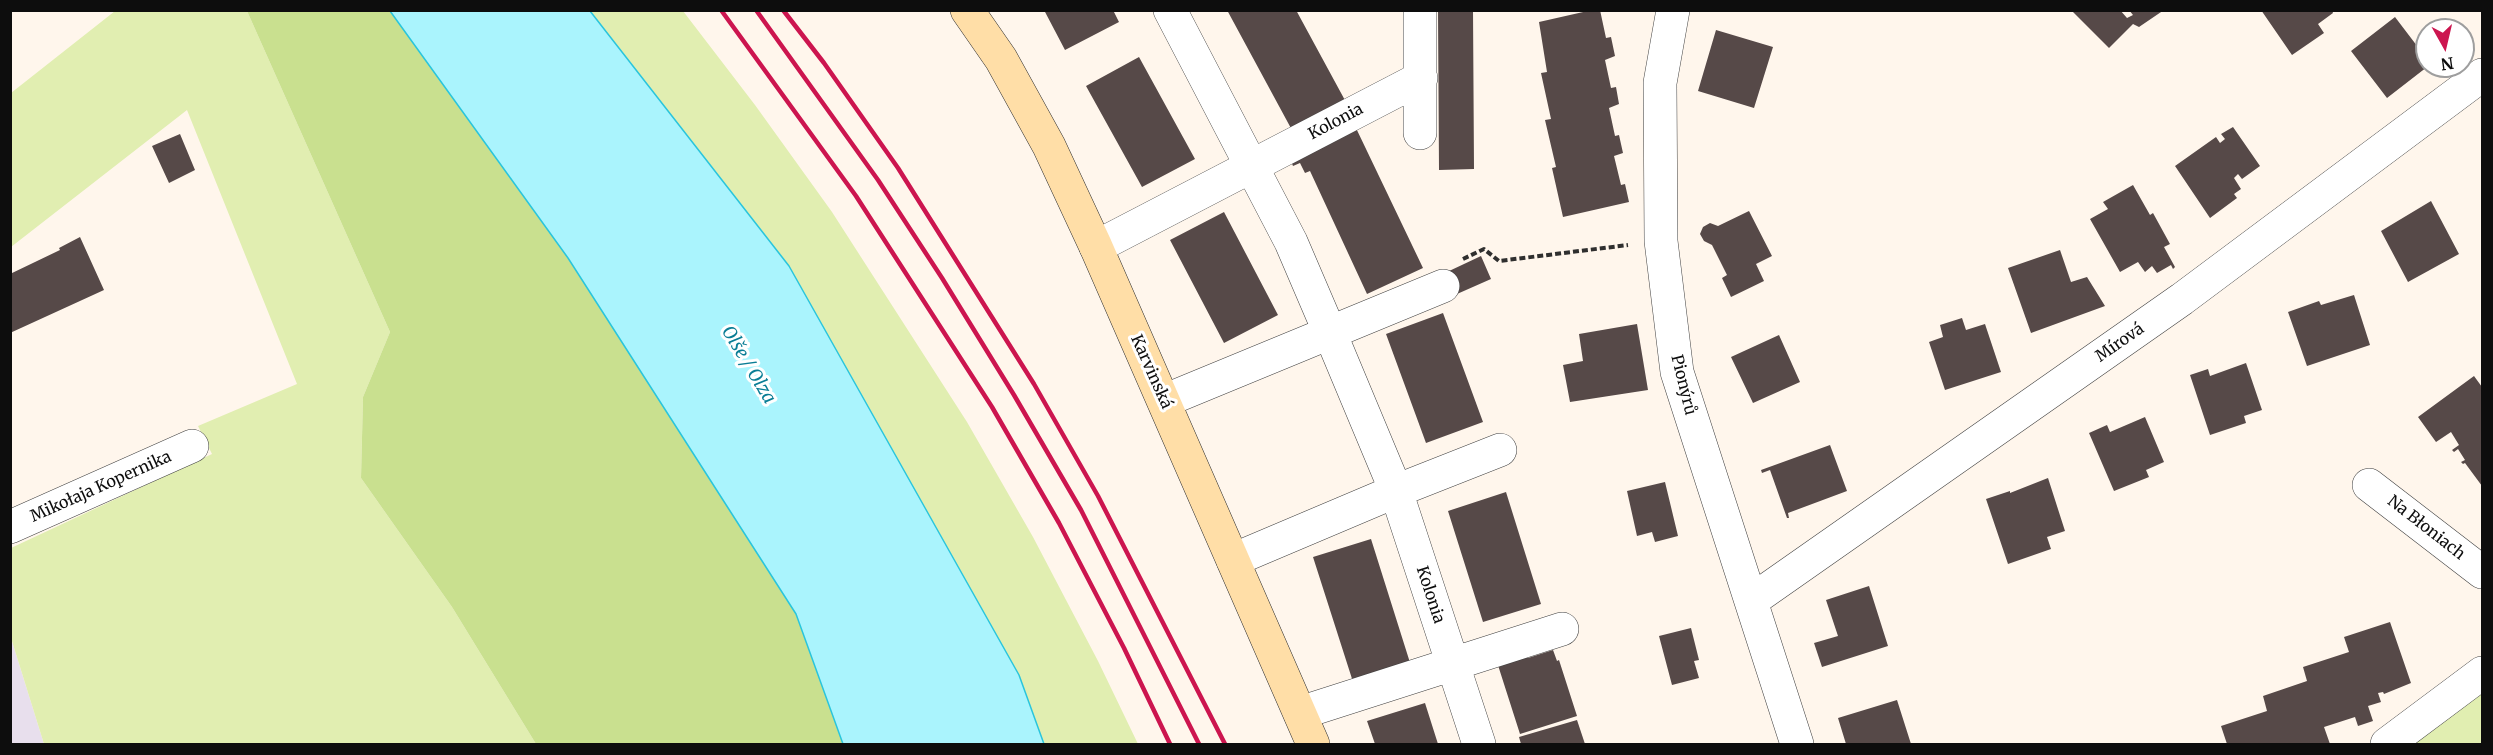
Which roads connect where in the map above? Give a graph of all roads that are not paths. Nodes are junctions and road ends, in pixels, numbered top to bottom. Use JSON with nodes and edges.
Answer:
{"nodes":[{"id":1,"x":967,"y":10,"type":"edge"},
{"id":2,"x":1170,"y":10,"type":"edge"},
{"id":3,"x":1673,"y":10,"type":"edge"},
{"id":4,"x":1411,"y":15,"type":"edge"},
{"id":5,"x":2482,"y":75,"type":"edge"},
{"id":6,"x":1421,"y":78,"type":"junction"},
{"id":7,"x":1420,"y":133,"type":"dead end"},
{"id":8,"x":1251,"y":166,"type":"junction"},
{"id":9,"x":1096,"y":247,"type":"junction"},
{"id":10,"x":1431,"y":291,"type":"road end"},
{"id":11,"x":1330,"y":333,"type":"junction"},
{"id":12,"x":1164,"y":401,"type":"junction"},
{"id":13,"x":192,"y":446,"type":"dead end"},
{"id":14,"x":1500,"y":450,"type":"dead end"},
{"id":15,"x":2369,"y":485,"type":"dead end"},
{"id":16,"x":1396,"y":491,"type":"junction"},
{"id":17,"x":10,"y":527,"type":"edge"},
{"id":18,"x":1233,"y":560,"type":"junction"},
{"id":19,"x":2482,"y":572,"type":"edge"},
{"id":20,"x":1751,"y":601,"type":"junction"},
{"id":21,"x":1562,"y":629,"type":"dead end"},
{"id":22,"x":1453,"y":665,"type":"junction"},
{"id":23,"x":2482,"y":673,"type":"edge"},
{"id":24,"x":1300,"y":713,"type":"junction"},
{"id":25,"x":1313,"y":744,"type":"edge"},
{"id":26,"x":1479,"y":744,"type":"edge"},
{"id":27,"x":1797,"y":744,"type":"edge"},
{"id":28,"x":2387,"y":744,"type":"edge"}],
"edges":[{"from":1,"to":9,"type":"main road","name":"Karvinská"},
{"from":2,"to":8,"type":"street","name":"Kolonia"},
{"from":3,"to":20,"type":"street","name":"Pionýrů"},
{"from":4,"to":6,"type":"street"},
{"from":5,"to":20,"type":"street","name":"Mírová"},
{"from":6,"to":7,"type":"street"},
{"from":6,"to":8,"type":"street","name":"Kolonia"},
{"from":8,"to":9,"type":"street","name":"Kolonia"},
{"from":8,"to":11,"type":"street","name":"Kolonia"},
{"from":9,"to":12,"type":"main road","name":"Karvinská"},
{"from":10,"to":11,"type":"street"},
{"from":11,"to":12,"type":"street"},
{"from":11,"to":16,"type":"street","name":"Kolonia"},
{"from":12,"to":18,"type":"main road","name":"Karvinská"},
{"from":13,"to":17,"type":"street","name":"Mikołaja Kopernika"},
{"from":14,"to":16,"type":"street"},
{"from":15,"to":19,"type":"street","name":"Na Błoniach"},
{"from":16,"to":18,"type":"street"},
{"from":16,"to":22,"type":"street","name":"Kolonia"},
{"from":18,"to":24,"type":"main road","name":"Karvinská"},
{"from":20,"to":27,"type":"street","name":"Pionýrů"},
{"from":21,"to":22,"type":"street"},
{"from":22,"to":24,"type":"street"},
{"from":22,"to":26,"type":"street","name":"Kolonia"},
{"from":23,"to":28,"type":"street"},
{"from":24,"to":25,"type":"main road","name":"Karvinská"}]}
